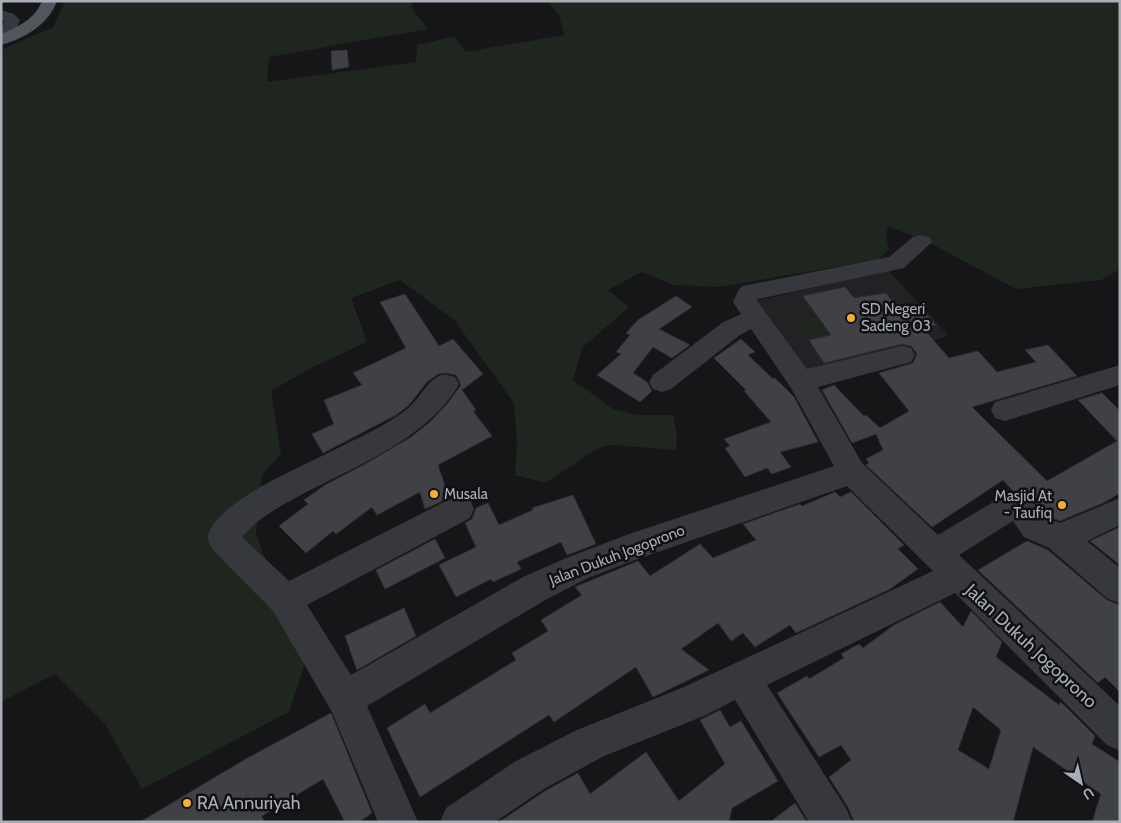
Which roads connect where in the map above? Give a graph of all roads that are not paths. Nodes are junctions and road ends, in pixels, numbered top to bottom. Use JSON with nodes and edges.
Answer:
{"nodes":[{"id":1,"x":50,"y":1,"type":"edge"},
{"id":2,"x":1,"y":15,"type":"edge"},
{"id":3,"x":4,"y":39,"type":"edge"},
{"id":4,"x":921,"y":242,"type":"dead end"},
{"id":5,"x":755,"y":317,"type":"junction"},
{"id":6,"x":902,"y":355,"type":"dead end"},
{"id":7,"x":1120,"y":375,"type":"edge"},
{"id":8,"x":801,"y":381,"type":"junction"},
{"id":9,"x":662,"y":382,"type":"dead end"},
{"id":10,"x":446,"y":384,"type":"dead end"},
{"id":11,"x":1005,"y":410,"type":"dead end"},
{"id":12,"x":852,"y":472,"type":"junction"},
{"id":13,"x":459,"y":509,"type":"dead end"},
{"id":14,"x":1120,"y":511,"type":"edge"},
{"id":15,"x":1060,"y":538,"type":"junction"},
{"id":16,"x":946,"y":564,"type":"junction"},
{"id":17,"x":1120,"y":588,"type":"edge"},
{"id":18,"x":285,"y":600,"type":"junction"},
{"id":19,"x":742,"y":678,"type":"junction"},
{"id":20,"x":345,"y":699,"type":"junction"},
{"id":21,"x":1115,"y":720,"type":"edge"},
{"id":22,"x":398,"y":822,"type":"edge"},
{"id":23,"x":460,"y":822,"type":"edge"},
{"id":24,"x":832,"y":822,"type":"edge"}],
"edges":[{"from":1,"to":3,"type":"main road"},
{"from":2,"to":3,"type":"street"},
{"from":4,"to":5,"type":"street","name":"Jalan Dukuh Jogoprono"},
{"from":5,"to":8,"type":"street","name":"Jalan Dukuh Jogoprono"},
{"from":5,"to":9,"type":"street"},
{"from":6,"to":8,"type":"street"},
{"from":7,"to":11,"type":"street"},
{"from":8,"to":12,"type":"street","name":"Jalan Dukuh Jogoprono"},
{"from":10,"to":18,"type":"street"},
{"from":12,"to":16,"type":"street","name":"Jalan Dukuh Jogoprono"},
{"from":12,"to":20,"type":"street","name":"Jalan Dukuh Jogoprono"},
{"from":13,"to":18,"type":"street"},
{"from":14,"to":15,"type":"street"},
{"from":15,"to":16,"type":"street","name":"Jalan Dukuh Jogoprono"},
{"from":15,"to":17,"type":"street"},
{"from":16,"to":19,"type":"street","name":"Jalan Dukuh Jogoprono"},
{"from":16,"to":21,"type":"street","name":"Jalan Dukuh Jogoprono"},
{"from":18,"to":20,"type":"street"},
{"from":19,"to":23,"type":"street","name":"Jalan Dukuh Jogoprono"},
{"from":19,"to":24,"type":"street"},
{"from":20,"to":22,"type":"street"}]}
